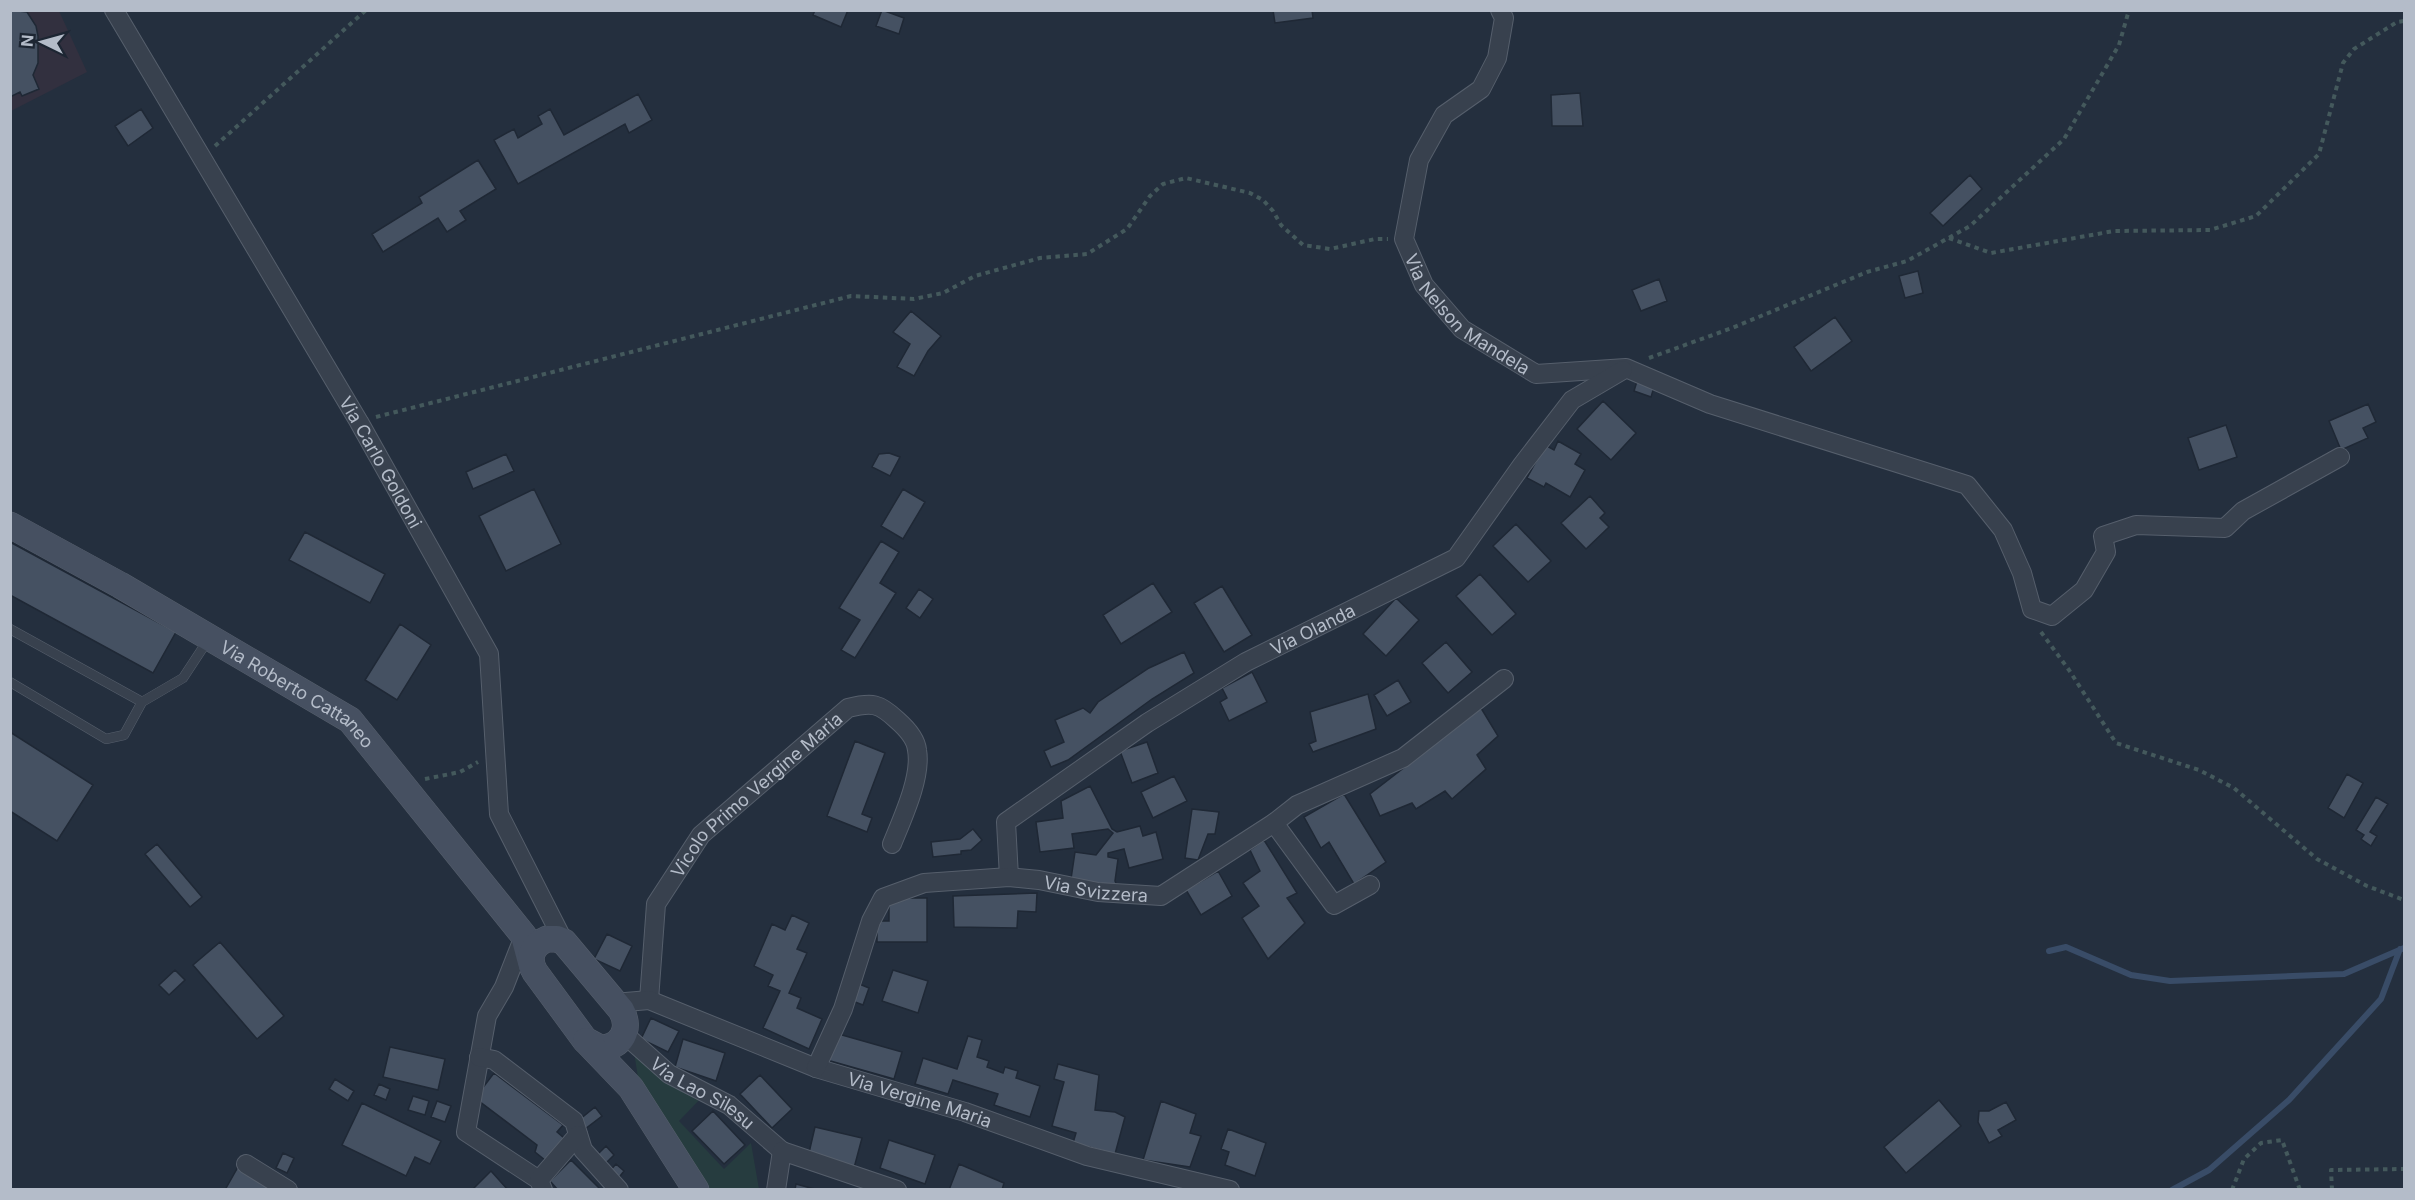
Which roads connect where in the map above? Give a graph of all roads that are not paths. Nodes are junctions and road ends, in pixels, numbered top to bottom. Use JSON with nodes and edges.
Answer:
{"nodes":[{"id":1,"x":114,"y":10,"type":"edge"},
{"id":2,"x":1500,"y":10,"type":"edge"},
{"id":3,"x":1626,"y":368,"type":"junction"},
{"id":4,"x":2340,"y":457,"type":"dead end"},
{"id":5,"x":10,"y":525,"type":"edge"},
{"id":6,"x":10,"y":629,"type":"edge"},
{"id":7,"x":209,"y":638,"type":"junction"},
{"id":8,"x":1504,"y":679,"type":"dead end"},
{"id":9,"x":10,"y":682,"type":"edge"},
{"id":10,"x":142,"y":702,"type":"junction"},
{"id":11,"x":1274,"y":823,"type":"junction"},
{"id":12,"x":892,"y":844,"type":"dead end"},
{"id":13,"x":1009,"y":877,"type":"junction"},
{"id":14,"x":1370,"y":885,"type":"dead end"},
{"id":15,"x":544,"y":939,"type":"junction"},
{"id":16,"x":538,"y":975,"type":"junction"},
{"id":17,"x":504,"y":987,"type":"junction"},
{"id":18,"x":649,"y":1000,"type":"junction"},
{"id":19,"x":614,"y":1003,"type":"junction"},
{"id":20,"x":623,"y":1036,"type":"junction"},
{"id":21,"x":585,"y":1040,"type":"junction"},
{"id":22,"x":479,"y":1057,"type":"junction"},
{"id":23,"x":816,"y":1068,"type":"junction"},
{"id":24,"x":631,"y":1088,"type":"junction"},
{"id":25,"x":578,"y":1135,"type":"junction"},
{"id":26,"x":782,"y":1151,"type":"junction"},
{"id":27,"x":246,"y":1164,"type":"dead end"},
{"id":28,"x":541,"y":1185,"type":"edge"},
{"id":29,"x":288,"y":1190,"type":"edge"},
{"id":30,"x":619,"y":1190,"type":"edge"},
{"id":31,"x":696,"y":1190,"type":"edge"},
{"id":32,"x":776,"y":1190,"type":"edge"},
{"id":33,"x":897,"y":1190,"type":"edge"},
{"id":34,"x":1230,"y":1190,"type":"edge"}],
"edges":[{"from":1,"to":15,"type":"street","name":"Via Carlo Goldoni"},
{"from":2,"to":3,"type":"street","name":"Via Nelson Mandela"},
{"from":3,"to":4,"type":"street"},
{"from":3,"to":13,"type":"street","name":"Via Olanda"},
{"from":5,"to":7,"type":"main road","name":"Via Roberto Cattaneo"},
{"from":6,"to":10,"type":"lane"},
{"from":7,"to":10,"type":"lane"},
{"from":7,"to":15,"type":"main road","name":"Via Roberto Cattaneo"},
{"from":8,"to":11,"type":"street","name":"Via Svizzera"},
{"from":9,"to":10,"type":"lane"},
{"from":11,"to":13,"type":"street","name":"Via Svizzera"},
{"from":11,"to":14,"type":"street"},
{"from":12,"to":18,"type":"street","name":"Vicolo Primo Vergine Maria"},
{"from":13,"to":23,"type":"street","name":"Via Svizzera"},
{"from":15,"to":16,"type":"main road"},
{"from":15,"to":17,"type":"street"},
{"from":15,"to":19,"type":"main road","name":"Via Roberto Cattaneo"},
{"from":16,"to":17,"type":"street"},
{"from":16,"to":21,"type":"main road"},
{"from":17,"to":22,"type":"street"},
{"from":18,"to":19,"type":"street","name":"Via Vergine Maria"},
{"from":18,"to":23,"type":"street","name":"Via Vergine Maria"},
{"from":19,"to":20,"type":"main road","name":"Via Roberto Cattaneo"},
{"from":20,"to":21,"type":"main road"},
{"from":20,"to":24,"type":"main road","name":"Via Roberto Cattaneo"},
{"from":20,"to":26,"type":"street","name":"Via Lao Silesu"},
{"from":21,"to":24,"type":"main road"},
{"from":22,"to":25,"type":"street"},
{"from":22,"to":28,"type":"street"},
{"from":23,"to":34,"type":"street","name":"Via Vergine Maria"},
{"from":24,"to":31,"type":"main road"},
{"from":25,"to":28,"type":"street"},
{"from":25,"to":30,"type":"street"},
{"from":26,"to":32,"type":"street"},
{"from":26,"to":33,"type":"street","name":"Via Lao Silesu"},
{"from":27,"to":29,"type":"street"}]}
